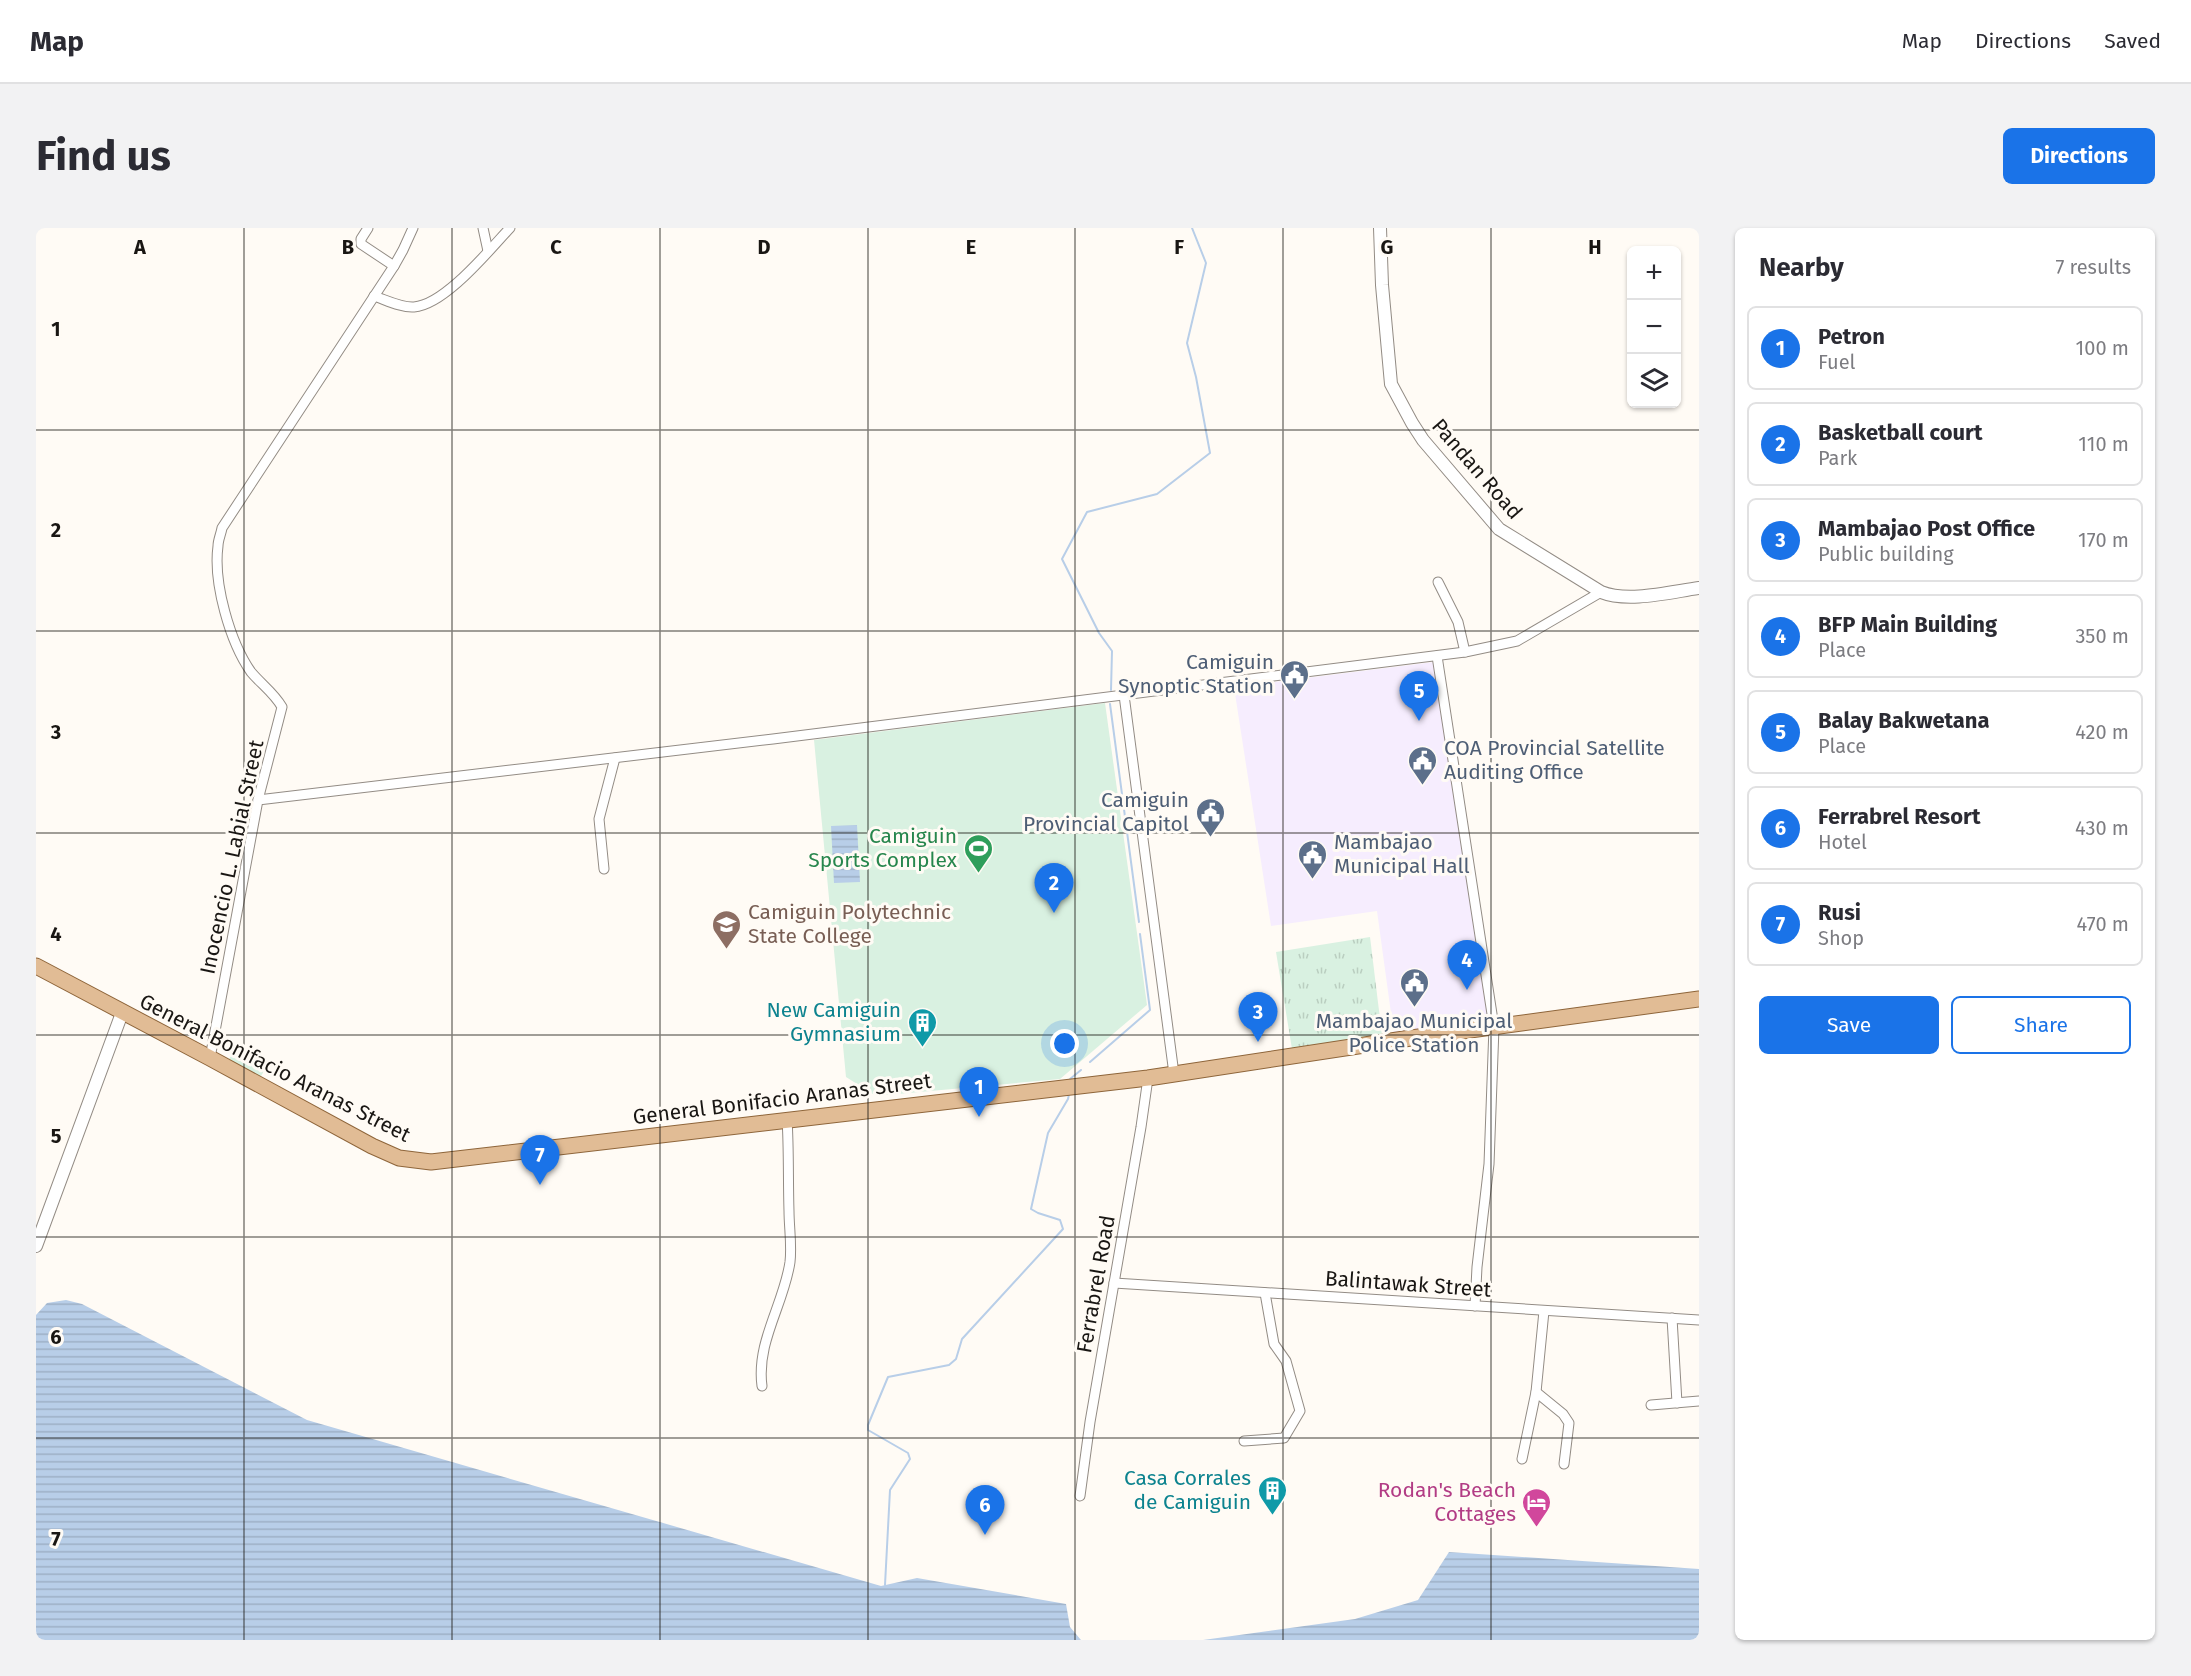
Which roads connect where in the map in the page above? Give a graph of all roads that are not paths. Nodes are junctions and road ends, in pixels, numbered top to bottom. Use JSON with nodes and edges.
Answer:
{"nodes":[{"id":1,"x":368,"y":228,"type":"edge"},
{"id":2,"x":412,"y":228,"type":"edge"},
{"id":3,"x":483,"y":228,"type":"edge"},
{"id":4,"x":510,"y":228,"type":"edge"},
{"id":5,"x":1380,"y":228,"type":"edge"},
{"id":6,"x":488,"y":251,"type":"junction"},
{"id":7,"x":394,"y":266,"type":"junction"},
{"id":8,"x":374,"y":296,"type":"junction"},
{"id":9,"x":1438,"y":582,"type":"dead end"},
{"id":10,"x":1699,"y":588,"type":"edge"},
{"id":11,"x":1600,"y":592,"type":"junction"},
{"id":12,"x":1465,"y":652,"type":"junction"},
{"id":13,"x":1437,"y":656,"type":"junction"},
{"id":14,"x":1124,"y":694,"type":"junction"},
{"id":15,"x":615,"y":758,"type":"junction"},
{"id":16,"x":258,"y":800,"type":"junction"},
{"id":17,"x":604,"y":869,"type":"dead end"},
{"id":18,"x":36,"y":966,"type":"edge"},
{"id":19,"x":1699,"y":999,"type":"edge"},
{"id":20,"x":119,"y":1012,"type":"junction"},
{"id":21,"x":1494,"y":1027,"type":"junction"},
{"id":22,"x":210,"y":1058,"type":"junction"},
{"id":23,"x":1174,"y":1074,"type":"junction"},
{"id":24,"x":1148,"y":1078,"type":"junction"},
{"id":25,"x":787,"y":1119,"type":"junction"},
{"id":26,"x":36,"y":1246,"type":"edge"},
{"id":27,"x":1114,"y":1283,"type":"junction"},
{"id":28,"x":1265,"y":1293,"type":"junction"},
{"id":29,"x":1475,"y":1306,"type":"junction"},
{"id":30,"x":1544,"y":1311,"type":"junction"},
{"id":31,"x":1672,"y":1318,"type":"junction"},
{"id":32,"x":1699,"y":1320,"type":"edge"},
{"id":33,"x":762,"y":1386,"type":"dead end"},
{"id":34,"x":1536,"y":1392,"type":"junction"},
{"id":35,"x":1699,"y":1401,"type":"edge"},
{"id":36,"x":1677,"y":1403,"type":"junction"},
{"id":37,"x":1652,"y":1405,"type":"dead end"},
{"id":38,"x":1244,"y":1441,"type":"dead end"},
{"id":39,"x":1522,"y":1459,"type":"dead end"},
{"id":40,"x":1564,"y":1464,"type":"dead end"},
{"id":41,"x":1080,"y":1496,"type":"dead end"}],
"edges":[{"from":1,"to":7,"type":"street"},
{"from":2,"to":7,"type":"street"},
{"from":3,"to":6,"type":"street"},
{"from":4,"to":6,"type":"street"},
{"from":5,"to":11,"type":"street","name":"Pandan Road"},
{"from":6,"to":8,"type":"street"},
{"from":7,"to":8,"type":"street"},
{"from":8,"to":16,"type":"street","name":"Inocencio L. Labial Street"},
{"from":9,"to":12,"type":"street"},
{"from":10,"to":11,"type":"street","name":"Pandan Road"},
{"from":11,"to":12,"type":"street"},
{"from":12,"to":13,"type":"street"},
{"from":13,"to":14,"type":"street"},
{"from":13,"to":21,"type":"street"},
{"from":14,"to":15,"type":"street"},
{"from":14,"to":23,"type":"street"},
{"from":15,"to":16,"type":"street"},
{"from":15,"to":17,"type":"street"},
{"from":16,"to":22,"type":"street","name":"Inocencio L. Labial Street"},
{"from":18,"to":20,"type":"main road","name":"General Bonifacio Aranas Street"},
{"from":19,"to":21,"type":"main road","name":"General Bonifacio Aranas Street"},
{"from":20,"to":22,"type":"main road","name":"General Bonifacio Aranas Street"},
{"from":20,"to":26,"type":"street"},
{"from":21,"to":23,"type":"main road","name":"General Bonifacio Aranas Street"},
{"from":21,"to":29,"type":"street"},
{"from":22,"to":25,"type":"main road","name":"General Bonifacio Aranas Street"},
{"from":23,"to":24,"type":"main road","name":"General Bonifacio Aranas Street"},
{"from":24,"to":25,"type":"main road","name":"General Bonifacio Aranas Street"},
{"from":24,"to":27,"type":"street","name":"Ferrabrel Road"},
{"from":25,"to":33,"type":"street"},
{"from":27,"to":28,"type":"street","name":"Balintawak Street"},
{"from":27,"to":41,"type":"street","name":"Ferrabrel Road"},
{"from":28,"to":29,"type":"street","name":"Balintawak Street"},
{"from":28,"to":38,"type":"street"},
{"from":29,"to":30,"type":"street","name":"Balintawak Street"},
{"from":30,"to":31,"type":"street","name":"Balintawak Street"},
{"from":30,"to":34,"type":"street"},
{"from":31,"to":32,"type":"street","name":"Balintawak Street"},
{"from":31,"to":36,"type":"street"},
{"from":34,"to":39,"type":"street"},
{"from":34,"to":40,"type":"street"},
{"from":35,"to":36,"type":"street"},
{"from":36,"to":37,"type":"street"}]}
